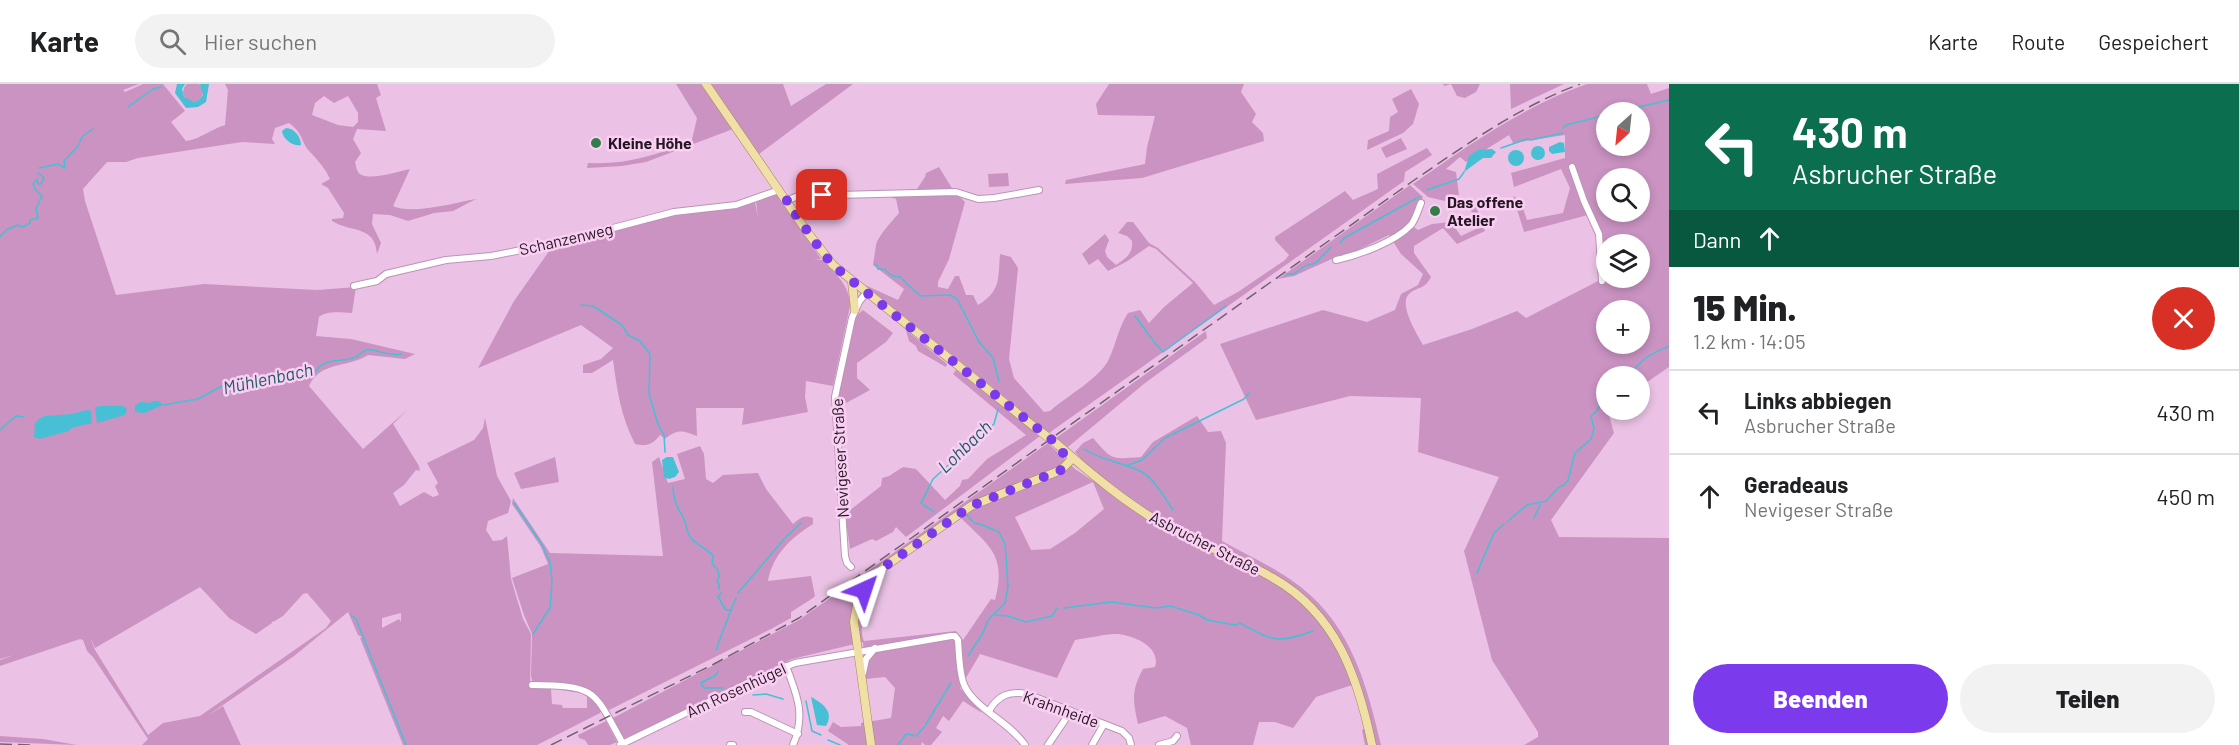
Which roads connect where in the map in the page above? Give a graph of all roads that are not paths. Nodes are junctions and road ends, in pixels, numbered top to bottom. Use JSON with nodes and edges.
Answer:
{"nodes":[{"id":1,"x":706,"y":84,"type":"edge"},
{"id":2,"x":1572,"y":166,"type":"dead end"},
{"id":3,"x":779,"y":190,"type":"junction"},
{"id":4,"x":1039,"y":190,"type":"dead end"},
{"id":5,"x":786,"y":201,"type":"junction"},
{"id":6,"x":1421,"y":203,"type":"dead end"},
{"id":7,"x":1599,"y":234,"type":"edge"},
{"id":8,"x":1336,"y":260,"type":"dead end"},
{"id":9,"x":852,"y":282,"type":"junction"},
{"id":10,"x":354,"y":286,"type":"dead end"},
{"id":11,"x":866,"y":293,"type":"junction"},
{"id":12,"x":855,"y":310,"type":"junction"},
{"id":13,"x":1059,"y":446,"type":"junction"},
{"id":14,"x":1072,"y":458,"type":"junction"},
{"id":15,"x":1061,"y":470,"type":"junction"},
{"id":16,"x":851,"y":567,"type":"dead end"},
{"id":17,"x":876,"y":648,"type":"junction"},
{"id":18,"x":857,"y":651,"type":"junction"},
{"id":19,"x":786,"y":666,"type":"junction"},
{"id":20,"x":862,"y":681,"type":"junction"},
{"id":21,"x":532,"y":686,"type":"dead end"},
{"id":22,"x":989,"y":711,"type":"junction"},
{"id":23,"x":1071,"y":711,"type":"junction"},
{"id":24,"x":745,"y":712,"type":"dead end"},
{"id":25,"x":1104,"y":724,"type":"junction"},
{"id":26,"x":798,"y":734,"type":"junction"},
{"id":27,"x":1177,"y":736,"type":"dead end"},
{"id":28,"x":622,"y":744,"type":"edge"},
{"id":29,"x":793,"y":745,"type":"edge"},
{"id":30,"x":871,"y":745,"type":"edge"},
{"id":31,"x":1025,"y":745,"type":"edge"},
{"id":32,"x":1048,"y":745,"type":"edge"},
{"id":33,"x":1092,"y":745,"type":"edge"},
{"id":34,"x":1131,"y":745,"type":"edge"},
{"id":35,"x":1159,"y":745,"type":"edge"},
{"id":36,"x":1372,"y":745,"type":"edge"}],
"edges":[{"from":1,"to":3,"type":"main road"},
{"from":2,"to":7,"type":"street"},
{"from":3,"to":5,"type":"main road"},
{"from":3,"to":10,"type":"street","name":"Schanzenweg"},
{"from":4,"to":5,"type":"street"},
{"from":5,"to":9,"type":"main road"},
{"from":6,"to":8,"type":"street"},
{"from":9,"to":11,"type":"main road"},
{"from":9,"to":12,"type":"main road"},
{"from":11,"to":12,"type":"street","name":"Nevigeser Straße"},
{"from":11,"to":13,"type":"main road","name":"Asbrucher Straße","bridge":true},
{"from":12,"to":16,"type":"street","name":"Nevigeser Straße"},
{"from":13,"to":14,"type":"main road","name":"Asbrucher Straße"},
{"from":13,"to":15,"type":"main road"},
{"from":14,"to":15,"type":"main road"},
{"from":14,"to":36,"type":"main road","name":"Asbrucher Straße"},
{"from":15,"to":18,"type":"main road"},
{"from":17,"to":18,"type":"street","name":"Am Rosenhügel"},
{"from":17,"to":20,"type":"street"},
{"from":17,"to":22,"type":"street","name":"Am Rosenhügel"},
{"from":18,"to":19,"type":"street","name":"Am Rosenhügel"},
{"from":18,"to":20,"type":"main road"},
{"from":19,"to":26,"type":"street"},
{"from":19,"to":28,"type":"street","name":"Am Rosenhügel"},
{"from":20,"to":30,"type":"main road"},
{"from":21,"to":28,"type":"street"},
{"from":22,"to":23,"type":"street","name":"Krahnheide"},
{"from":22,"to":31,"type":"street"},
{"from":23,"to":25,"type":"street","name":"Krahnheide"},
{"from":23,"to":32,"type":"street"},
{"from":24,"to":26,"type":"street"},
{"from":25,"to":33,"type":"street"},
{"from":25,"to":34,"type":"street","name":"Krahnheide"},
{"from":26,"to":29,"type":"street"},
{"from":27,"to":35,"type":"street"}]}
